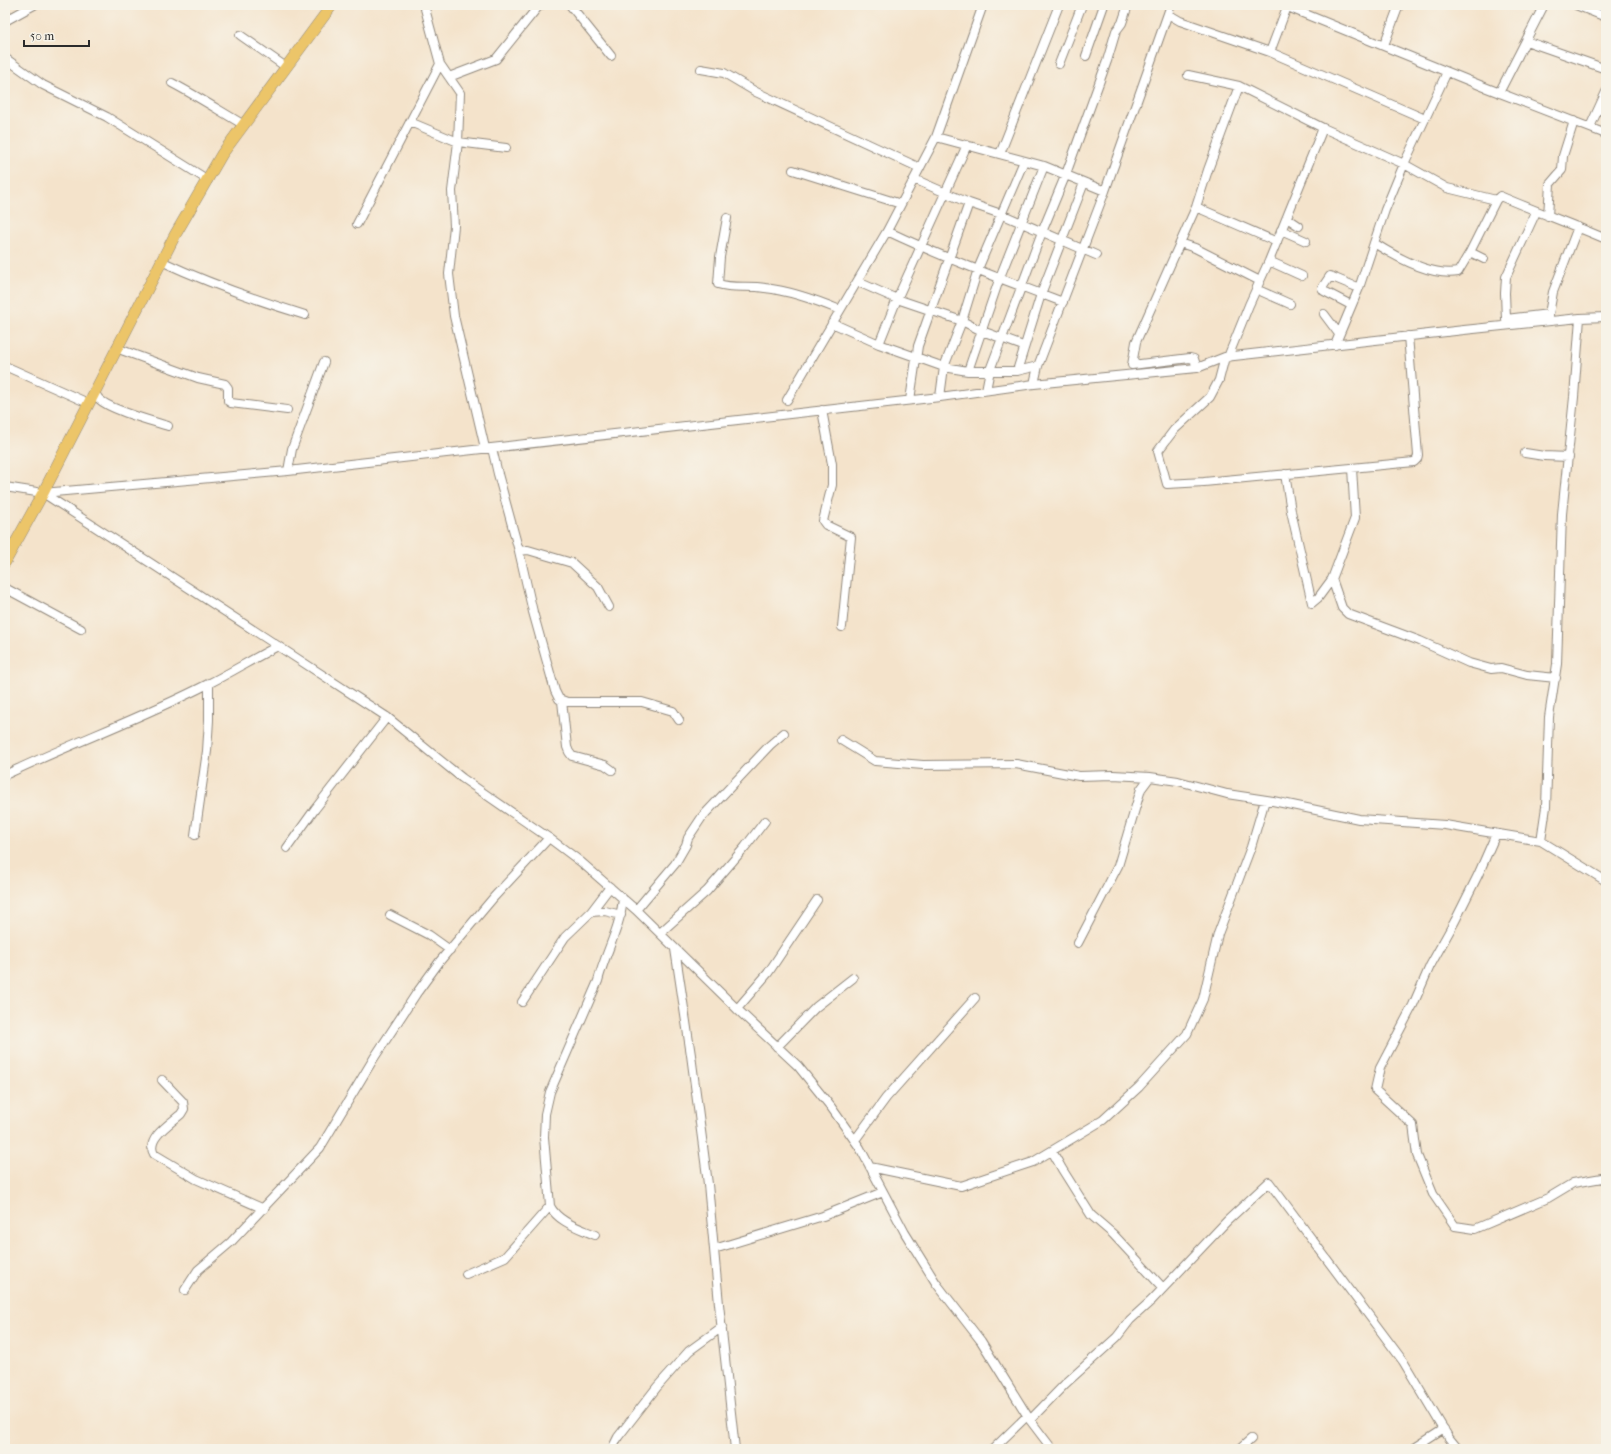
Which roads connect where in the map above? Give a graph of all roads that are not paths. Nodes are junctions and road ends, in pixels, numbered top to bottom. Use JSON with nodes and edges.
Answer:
{"nodes":[{"id":1,"x":34,"y":5,"type":"edge"},
{"id":2,"x":424,"y":5,"type":"edge"},
{"id":3,"x":541,"y":5,"type":"edge"},
{"id":4,"x":570,"y":5,"type":"edge"},
{"id":5,"x":983,"y":5,"type":"edge"},
{"id":6,"x":1059,"y":5,"type":"edge"},
{"id":7,"x":1082,"y":5,"type":"edge"},
{"id":8,"x":1104,"y":5,"type":"edge"},
{"id":9,"x":1128,"y":5,"type":"edge"},
{"id":10,"x":1171,"y":5,"type":"edge"},
{"id":11,"x":1399,"y":5,"type":"edge"},
{"id":12,"x":1544,"y":5,"type":"edge"},
{"id":13,"x":1576,"y":5,"type":"edge"},
{"id":14,"x":328,"y":6,"type":"edge"},
{"id":15,"x":1285,"y":6,"type":"edge"},
{"id":16,"x":1303,"y":9,"type":"edge"},
{"id":17,"x":1168,"y":14,"type":"junction"},
{"id":18,"x":1606,"y":17,"type":"edge"},
{"id":19,"x":5,"y":21,"type":"edge"},
{"id":20,"x":240,"y":35,"type":"dead end"},
{"id":21,"x":1526,"y":41,"type":"junction"},
{"id":22,"x":1384,"y":45,"type":"junction"},
{"id":23,"x":1270,"y":52,"type":"junction"},
{"id":24,"x":611,"y":56,"type":"dead end"},
{"id":25,"x":1086,"y":56,"type":"dead end"},
{"id":26,"x":5,"y":58,"type":"edge"},
{"id":27,"x":440,"y":64,"type":"junction"},
{"id":28,"x":1059,"y":64,"type":"dead end"},
{"id":29,"x":286,"y":67,"type":"junction"},
{"id":30,"x":701,"y":69,"type":"dead end"},
{"id":31,"x":1606,"y":69,"type":"edge"},
{"id":32,"x":1447,"y":72,"type":"junction"},
{"id":33,"x":1188,"y":75,"type":"dead end"},
{"id":34,"x":449,"y":77,"type":"junction"},
{"id":35,"x":172,"y":83,"type":"dead end"},
{"id":36,"x":1240,"y":86,"type":"junction"},
{"id":37,"x":1606,"y":92,"type":"edge"},
{"id":38,"x":1500,"y":93,"type":"junction"},
{"id":39,"x":1425,"y":119,"type":"junction"},
{"id":40,"x":1574,"y":121,"type":"junction"},
{"id":41,"x":410,"y":122,"type":"junction"},
{"id":42,"x":244,"y":125,"type":"junction"},
{"id":43,"x":1590,"y":127,"type":"junction"},
{"id":44,"x":1323,"y":128,"type":"junction"},
{"id":45,"x":1606,"y":134,"type":"edge"},
{"id":46,"x":936,"y":137,"type":"junction"},
{"id":47,"x":458,"y":142,"type":"junction"},
{"id":48,"x":967,"y":145,"type":"junction"},
{"id":49,"x":506,"y":148,"type":"dead end"},
{"id":50,"x":1000,"y":154,"type":"junction"},
{"id":51,"x":1024,"y":161,"type":"junction"},
{"id":52,"x":1404,"y":164,"type":"junction"},
{"id":53,"x":1044,"y":166,"type":"junction"},
{"id":54,"x":920,"y":168,"type":"junction"},
{"id":55,"x":793,"y":170,"type":"dead end"},
{"id":56,"x":1066,"y":174,"type":"junction"},
{"id":57,"x":914,"y":179,"type":"junction"},
{"id":58,"x":208,"y":180,"type":"junction"},
{"id":59,"x":1084,"y":183,"type":"junction"},
{"id":60,"x":1105,"y":191,"type":"junction"},
{"id":61,"x":945,"y":192,"type":"junction"},
{"id":62,"x":1496,"y":200,"type":"junction"},
{"id":63,"x":969,"y":203,"type":"junction"},
{"id":64,"x":901,"y":204,"type":"junction"},
{"id":65,"x":1196,"y":207,"type":"junction"},
{"id":66,"x":1536,"y":212,"type":"junction"},
{"id":67,"x":1001,"y":214,"type":"junction"},
{"id":68,"x":1548,"y":216,"type":"junction"},
{"id":69,"x":727,"y":218,"type":"dead end"},
{"id":70,"x":1287,"y":218,"type":"junction"},
{"id":71,"x":357,"y":224,"type":"dead end"},
{"id":72,"x":1022,"y":224,"type":"junction"},
{"id":73,"x":1299,"y":226,"type":"dead end"},
{"id":74,"x":1578,"y":227,"type":"junction"},
{"id":75,"x":1281,"y":230,"type":"junction"},
{"id":76,"x":887,"y":231,"type":"junction"},
{"id":77,"x":1042,"y":232,"type":"junction"},
{"id":78,"x":1606,"y":239,"type":"edge"},
{"id":79,"x":1062,"y":241,"type":"junction"},
{"id":80,"x":1306,"y":241,"type":"dead end"},
{"id":81,"x":1277,"y":242,"type":"junction"},
{"id":82,"x":1180,"y":243,"type":"junction"},
{"id":83,"x":1374,"y":243,"type":"junction"},
{"id":84,"x":921,"y":247,"type":"junction"},
{"id":85,"x":1082,"y":249,"type":"junction"},
{"id":86,"x":1470,"y":252,"type":"junction"},
{"id":87,"x":1096,"y":255,"type":"dead end"},
{"id":88,"x":949,"y":257,"type":"junction"},
{"id":89,"x":1484,"y":259,"type":"dead end"},
{"id":90,"x":161,"y":261,"type":"junction"},
{"id":91,"x":1270,"y":261,"type":"junction"},
{"id":92,"x":978,"y":269,"type":"junction"},
{"id":93,"x":1302,"y":276,"type":"dead end"},
{"id":94,"x":1000,"y":278,"type":"junction"},
{"id":95,"x":858,"y":282,"type":"junction"},
{"id":96,"x":1258,"y":285,"type":"junction"},
{"id":97,"x":1022,"y":288,"type":"junction"},
{"id":98,"x":1359,"y":288,"type":"junction"},
{"id":99,"x":1041,"y":294,"type":"junction"},
{"id":100,"x":897,"y":299,"type":"junction"},
{"id":101,"x":1063,"y":302,"type":"junction"},
{"id":102,"x":1290,"y":304,"type":"dead end"},
{"id":103,"x":1351,"y":305,"type":"junction"},
{"id":104,"x":840,"y":310,"type":"junction"},
{"id":105,"x":930,"y":310,"type":"junction"},
{"id":106,"x":1324,"y":314,"type":"dead end"},
{"id":107,"x":305,"y":315,"type":"dead end"},
{"id":108,"x":1606,"y":317,"type":"edge"},
{"id":109,"x":1580,"y":318,"type":"junction"},
{"id":110,"x":962,"y":321,"type":"junction"},
{"id":111,"x":832,"y":323,"type":"junction"},
{"id":112,"x":982,"y":331,"type":"junction"},
{"id":113,"x":1339,"y":334,"type":"junction"},
{"id":114,"x":1408,"y":336,"type":"junction"},
{"id":115,"x":1002,"y":339,"type":"junction"},
{"id":116,"x":880,"y":344,"type":"junction"},
{"id":117,"x":1336,"y":345,"type":"junction"},
{"id":118,"x":1023,"y":346,"type":"junction"},
{"id":119,"x":116,"y":348,"type":"junction"},
{"id":120,"x":915,"y":356,"type":"junction"},
{"id":121,"x":1227,"y":357,"type":"junction"},
{"id":122,"x":324,"y":362,"type":"dead end"},
{"id":123,"x":5,"y":366,"type":"edge"},
{"id":124,"x":1038,"y":366,"type":"junction"},
{"id":125,"x":944,"y":367,"type":"junction"},
{"id":126,"x":1197,"y":368,"type":"junction"},
{"id":127,"x":990,"y":370,"type":"junction"},
{"id":128,"x":968,"y":371,"type":"junction"},
{"id":129,"x":1017,"y":371,"type":"junction"},
{"id":130,"x":1034,"y":384,"type":"junction"},
{"id":131,"x":986,"y":390,"type":"junction"},
{"id":132,"x":94,"y":391,"type":"junction"},
{"id":133,"x":940,"y":397,"type":"junction"},
{"id":134,"x":787,"y":400,"type":"dead end"},
{"id":135,"x":910,"y":400,"type":"junction"},
{"id":136,"x":88,"y":403,"type":"junction"},
{"id":137,"x":287,"y":410,"type":"dead end"},
{"id":138,"x":822,"y":410,"type":"junction"},
{"id":139,"x":168,"y":426,"type":"dead end"},
{"id":140,"x":489,"y":448,"type":"junction"},
{"id":141,"x":1525,"y":453,"type":"dead end"},
{"id":142,"x":1569,"y":457,"type":"junction"},
{"id":143,"x":1352,"y":468,"type":"junction"},
{"id":144,"x":288,"y":471,"type":"junction"},
{"id":145,"x":1285,"y":474,"type":"junction"},
{"id":146,"x":5,"y":487,"type":"edge"},
{"id":147,"x":43,"y":493,"type":"junction"},
{"id":148,"x":519,"y":551,"type":"junction"},
{"id":149,"x":5,"y":562,"type":"edge"},
{"id":150,"x":1332,"y":579,"type":"junction"},
{"id":151,"x":5,"y":588,"type":"edge"},
{"id":152,"x":609,"y":607,"type":"dead end"},
{"id":153,"x":842,"y":627,"type":"dead end"},
{"id":154,"x":81,"y":629,"type":"dead end"},
{"id":155,"x":278,"y":646,"type":"junction"},
{"id":156,"x":1556,"y":678,"type":"junction"},
{"id":157,"x":209,"y":684,"type":"junction"},
{"id":158,"x":562,"y":701,"type":"junction"},
{"id":159,"x":387,"y":716,"type":"junction"},
{"id":160,"x":679,"y":720,"type":"dead end"},
{"id":161,"x":784,"y":733,"type":"dead end"},
{"id":162,"x":841,"y":740,"type":"dead end"},
{"id":163,"x":612,"y":770,"type":"dead end"},
{"id":164,"x":5,"y":775,"type":"edge"},
{"id":165,"x":1150,"y":777,"type":"junction"},
{"id":166,"x":1265,"y":800,"type":"junction"},
{"id":167,"x":764,"y":821,"type":"dead end"},
{"id":168,"x":1496,"y":834,"type":"junction"},
{"id":169,"x":195,"y":835,"type":"dead end"},
{"id":170,"x":549,"y":838,"type":"junction"},
{"id":171,"x":1541,"y":841,"type":"junction"},
{"id":172,"x":287,"y":848,"type":"dead end"},
{"id":173,"x":1606,"y":881,"type":"edge"},
{"id":174,"x":610,"y":888,"type":"junction"},
{"id":175,"x":623,"y":899,"type":"junction"},
{"id":176,"x":817,"y":900,"type":"dead end"},
{"id":177,"x":636,"y":910,"type":"junction"},
{"id":178,"x":591,"y":912,"type":"junction"},
{"id":179,"x":390,"y":915,"type":"dead end"},
{"id":180,"x":621,"y":916,"type":"junction"},
{"id":181,"x":660,"y":933,"type":"junction"},
{"id":182,"x":1078,"y":944,"type":"dead end"},
{"id":183,"x":675,"y":948,"type":"junction"},
{"id":184,"x":450,"y":950,"type":"junction"},
{"id":185,"x":853,"y":978,"type":"dead end"},
{"id":186,"x":975,"y":998,"type":"dead end"},
{"id":187,"x":522,"y":1002,"type":"dead end"},
{"id":188,"x":737,"y":1009,"type":"junction"},
{"id":189,"x":778,"y":1047,"type":"junction"},
{"id":190,"x":162,"y":1080,"type":"dead end"},
{"id":191,"x":854,"y":1140,"type":"junction"},
{"id":192,"x":1052,"y":1151,"type":"junction"},
{"id":193,"x":870,"y":1167,"type":"junction"},
{"id":194,"x":1606,"y":1180,"type":"edge"},
{"id":195,"x":883,"y":1192,"type":"junction"},
{"id":196,"x":550,"y":1206,"type":"junction"},
{"id":197,"x":264,"y":1209,"type":"junction"},
{"id":198,"x":595,"y":1235,"type":"dead end"},
{"id":199,"x":714,"y":1249,"type":"junction"},
{"id":200,"x":466,"y":1274,"type":"dead end"},
{"id":201,"x":1163,"y":1288,"type":"junction"},
{"id":202,"x":185,"y":1290,"type":"dead end"},
{"id":203,"x":722,"y":1327,"type":"junction"},
{"id":204,"x":1028,"y":1418,"type":"junction"},
{"id":205,"x":1444,"y":1429,"type":"junction"},
{"id":206,"x":1251,"y":1440,"type":"dead end"},
{"id":207,"x":612,"y":1449,"type":"edge"},
{"id":208,"x":735,"y":1449,"type":"edge"},
{"id":209,"x":993,"y":1449,"type":"edge"},
{"id":210,"x":1052,"y":1449,"type":"edge"},
{"id":211,"x":1240,"y":1449,"type":"edge"},
{"id":212,"x":1413,"y":1449,"type":"edge"},
{"id":213,"x":1458,"y":1449,"type":"edge"}],
"edges":[{"from":1,"to":19,"type":"street"},
{"from":2,"to":27,"type":"street"},
{"from":3,"to":34,"type":"street"},
{"from":4,"to":24,"type":"street"},
{"from":5,"to":46,"type":"street"},
{"from":6,"to":50,"type":"street"},
{"from":7,"to":28,"type":"street"},
{"from":8,"to":25,"type":"street"},
{"from":9,"to":56,"type":"street"},
{"from":10,"to":17,"type":"street"},
{"from":11,"to":22,"type":"street"},
{"from":12,"to":21,"type":"street"},
{"from":13,"to":18,"type":"street"},
{"from":14,"to":29,"type":"main road"},
{"from":15,"to":16,"type":"street"},
{"from":15,"to":23,"type":"street"},
{"from":16,"to":22,"type":"street"},
{"from":17,"to":23,"type":"street"},
{"from":17,"to":60,"type":"street"},
{"from":20,"to":29,"type":"street"},
{"from":21,"to":31,"type":"street"},
{"from":21,"to":38,"type":"street"},
{"from":22,"to":32,"type":"street"},
{"from":23,"to":39,"type":"street"},
{"from":26,"to":58,"type":"street"},
{"from":27,"to":34,"type":"street"},
{"from":27,"to":41,"type":"street"},
{"from":29,"to":42,"type":"main road"},
{"from":30,"to":54,"type":"street"},
{"from":32,"to":38,"type":"street"},
{"from":32,"to":39,"type":"street"},
{"from":33,"to":36,"type":"street"},
{"from":34,"to":47,"type":"street"},
{"from":35,"to":42,"type":"street"},
{"from":36,"to":44,"type":"street"},
{"from":36,"to":65,"type":"street"},
{"from":37,"to":43,"type":"street"},
{"from":38,"to":40,"type":"street"},
{"from":39,"to":52,"type":"street"},
{"from":40,"to":43,"type":"street"},
{"from":40,"to":68,"type":"street"},
{"from":41,"to":47,"type":"street"},
{"from":41,"to":71,"type":"street"},
{"from":42,"to":58,"type":"main road"},
{"from":43,"to":45,"type":"street"},
{"from":44,"to":52,"type":"street"},
{"from":44,"to":70,"type":"street"},
{"from":46,"to":48,"type":"street"},
{"from":46,"to":54,"type":"street"},
{"from":47,"to":49,"type":"street"},
{"from":47,"to":140,"type":"street"},
{"from":48,"to":50,"type":"street"},
{"from":48,"to":61,"type":"street"},
{"from":50,"to":51,"type":"street"},
{"from":51,"to":53,"type":"street"},
{"from":51,"to":67,"type":"street"},
{"from":52,"to":62,"type":"street"},
{"from":52,"to":83,"type":"street"},
{"from":53,"to":56,"type":"street"},
{"from":53,"to":72,"type":"street"},
{"from":54,"to":57,"type":"street"},
{"from":55,"to":64,"type":"street"},
{"from":56,"to":59,"type":"street"},
{"from":56,"to":77,"type":"street"},
{"from":57,"to":61,"type":"street"},
{"from":57,"to":64,"type":"street"},
{"from":58,"to":90,"type":"main road"},
{"from":59,"to":60,"type":"street"},
{"from":59,"to":79,"type":"street"},
{"from":60,"to":85,"type":"street"},
{"from":61,"to":63,"type":"street"},
{"from":61,"to":84,"type":"street"},
{"from":62,"to":66,"type":"street"},
{"from":62,"to":86,"type":"street"},
{"from":63,"to":67,"type":"street"},
{"from":63,"to":88,"type":"street"},
{"from":64,"to":76,"type":"street"},
{"from":65,"to":81,"type":"street"},
{"from":65,"to":82,"type":"street"},
{"from":66,"to":68,"type":"street"},
{"from":66,"to":74,"type":"street"},
{"from":67,"to":72,"type":"street"},
{"from":67,"to":92,"type":"street"},
{"from":68,"to":74,"type":"street"},
{"from":69,"to":104,"type":"street"},
{"from":70,"to":73,"type":"street"},
{"from":70,"to":75,"type":"street"},
{"from":72,"to":77,"type":"street"},
{"from":72,"to":94,"type":"street"},
{"from":74,"to":78,"type":"street"},
{"from":75,"to":80,"type":"street"},
{"from":75,"to":81,"type":"street"},
{"from":76,"to":84,"type":"street"},
{"from":76,"to":95,"type":"street"},
{"from":77,"to":79,"type":"street"},
{"from":77,"to":97,"type":"street"},
{"from":79,"to":85,"type":"street"},
{"from":79,"to":99,"type":"street"},
{"from":81,"to":91,"type":"street"},
{"from":82,"to":96,"type":"street"},
{"from":82,"to":126,"type":"street"},
{"from":83,"to":86,"type":"street"},
{"from":83,"to":98,"type":"street"},
{"from":84,"to":88,"type":"street"},
{"from":84,"to":100,"type":"street"},
{"from":85,"to":87,"type":"street"},
{"from":85,"to":101,"type":"street"},
{"from":86,"to":89,"type":"street"},
{"from":88,"to":92,"type":"street"},
{"from":88,"to":105,"type":"street"},
{"from":90,"to":107,"type":"street"},
{"from":90,"to":119,"type":"main road"},
{"from":91,"to":93,"type":"street"},
{"from":91,"to":96,"type":"street"},
{"from":92,"to":94,"type":"street"},
{"from":92,"to":110,"type":"street"},
{"from":94,"to":97,"type":"street"},
{"from":94,"to":112,"type":"street"},
{"from":95,"to":100,"type":"street"},
{"from":95,"to":104,"type":"street"},
{"from":96,"to":102,"type":"street"},
{"from":96,"to":121,"type":"street"},
{"from":97,"to":99,"type":"street"},
{"from":97,"to":115,"type":"street"},
{"from":98,"to":103,"type":"street"},
{"from":98,"to":103,"type":"street"},
{"from":99,"to":101,"type":"street"},
{"from":99,"to":118,"type":"street"},
{"from":100,"to":105,"type":"street"},
{"from":100,"to":116,"type":"street"},
{"from":101,"to":124,"type":"street"},
{"from":103,"to":113,"type":"street"},
{"from":104,"to":111,"type":"street"},
{"from":105,"to":110,"type":"street"},
{"from":105,"to":120,"type":"street"},
{"from":106,"to":113,"type":"street"},
{"from":108,"to":109,"type":"street"},
{"from":109,"to":114,"type":"street"},
{"from":109,"to":142,"type":"street"},
{"from":110,"to":112,"type":"street"},
{"from":110,"to":125,"type":"street"},
{"from":111,"to":116,"type":"street"},
{"from":111,"to":134,"type":"street"},
{"from":112,"to":115,"type":"street"},
{"from":112,"to":128,"type":"street"},
{"from":113,"to":117,"type":"street"},
{"from":114,"to":117,"type":"street"},
{"from":114,"to":143,"type":"street"},
{"from":115,"to":118,"type":"street"},
{"from":115,"to":127,"type":"street"},
{"from":116,"to":120,"type":"street"},
{"from":117,"to":121,"type":"street"},
{"from":118,"to":129,"type":"street"},
{"from":119,"to":132,"type":"main road"},
{"from":119,"to":137,"type":"street"},
{"from":120,"to":125,"type":"street"},
{"from":120,"to":135,"type":"street"},
{"from":121,"to":126,"type":"street"},
{"from":121,"to":145,"type":"street"},
{"from":122,"to":144,"type":"street"},
{"from":123,"to":136,"type":"street"},
{"from":124,"to":129,"type":"street"},
{"from":124,"to":130,"type":"street"},
{"from":125,"to":128,"type":"street"},
{"from":125,"to":133,"type":"street"},
{"from":126,"to":130,"type":"street"},
{"from":127,"to":128,"type":"street"},
{"from":127,"to":129,"type":"street"},
{"from":127,"to":131,"type":"street"},
{"from":130,"to":131,"type":"street"},
{"from":131,"to":133,"type":"street"},
{"from":132,"to":136,"type":"main road"},
{"from":132,"to":139,"type":"street"},
{"from":133,"to":135,"type":"street"},
{"from":135,"to":138,"type":"street"},
{"from":136,"to":147,"type":"main road"},
{"from":138,"to":140,"type":"street"},
{"from":138,"to":153,"type":"street"},
{"from":140,"to":144,"type":"street"},
{"from":140,"to":148,"type":"street"},
{"from":141,"to":142,"type":"street"},
{"from":142,"to":156,"type":"street"},
{"from":143,"to":145,"type":"street"},
{"from":143,"to":150,"type":"street"},
{"from":144,"to":147,"type":"street"},
{"from":145,"to":150,"type":"street"},
{"from":146,"to":147,"type":"street"},
{"from":147,"to":149,"type":"main road"},
{"from":147,"to":155,"type":"street"},
{"from":148,"to":152,"type":"street"},
{"from":148,"to":158,"type":"street"},
{"from":150,"to":156,"type":"street"},
{"from":151,"to":154,"type":"street"},
{"from":155,"to":157,"type":"street"},
{"from":155,"to":159,"type":"street"},
{"from":156,"to":171,"type":"street"},
{"from":157,"to":164,"type":"street"},
{"from":157,"to":169,"type":"street"},
{"from":158,"to":160,"type":"street"},
{"from":158,"to":163,"type":"street"},
{"from":159,"to":170,"type":"street"},
{"from":159,"to":172,"type":"street"},
{"from":161,"to":177,"type":"street"},
{"from":162,"to":165,"type":"street"},
{"from":165,"to":166,"type":"street"},
{"from":165,"to":182,"type":"street"},
{"from":166,"to":168,"type":"street"},
{"from":166,"to":192,"type":"street"},
{"from":167,"to":181,"type":"street"},
{"from":168,"to":171,"type":"street"},
{"from":168,"to":194,"type":"street"},
{"from":170,"to":174,"type":"street"},
{"from":170,"to":184,"type":"street"},
{"from":171,"to":173,"type":"street"},
{"from":174,"to":175,"type":"street"},
{"from":174,"to":178,"type":"street"},
{"from":175,"to":177,"type":"street"},
{"from":175,"to":180,"type":"street"},
{"from":176,"to":188,"type":"street"},
{"from":177,"to":181,"type":"street"},
{"from":178,"to":180,"type":"street"},
{"from":178,"to":187,"type":"street"},
{"from":179,"to":184,"type":"street"},
{"from":180,"to":196,"type":"street"},
{"from":181,"to":183,"type":"street"},
{"from":183,"to":188,"type":"street"},
{"from":183,"to":199,"type":"street"},
{"from":184,"to":197,"type":"street"},
{"from":185,"to":189,"type":"street"},
{"from":186,"to":191,"type":"street"},
{"from":188,"to":189,"type":"street"},
{"from":189,"to":191,"type":"street"},
{"from":190,"to":197,"type":"street"},
{"from":191,"to":193,"type":"street"},
{"from":192,"to":193,"type":"street"},
{"from":192,"to":201,"type":"street"},
{"from":193,"to":195,"type":"street"},
{"from":195,"to":199,"type":"street"},
{"from":195,"to":204,"type":"street"},
{"from":196,"to":198,"type":"street"},
{"from":196,"to":200,"type":"street"},
{"from":197,"to":202,"type":"street"},
{"from":199,"to":203,"type":"street"},
{"from":201,"to":204,"type":"street"},
{"from":201,"to":205,"type":"street"},
{"from":203,"to":207,"type":"street"},
{"from":203,"to":208,"type":"street"},
{"from":204,"to":209,"type":"street"},
{"from":204,"to":210,"type":"street"},
{"from":205,"to":212,"type":"street"},
{"from":205,"to":213,"type":"street"},
{"from":206,"to":211,"type":"street"}]}
